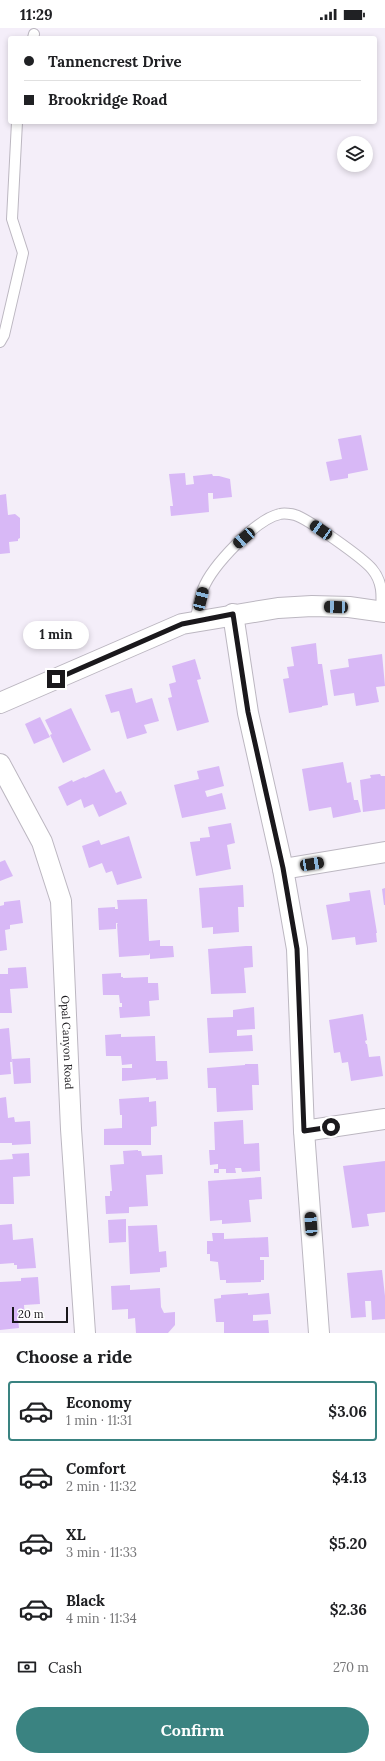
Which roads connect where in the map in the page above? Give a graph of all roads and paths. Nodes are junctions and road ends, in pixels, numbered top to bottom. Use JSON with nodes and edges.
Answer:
{"nodes":[{"id":1,"x":17,"y":124,"type":"edge"},
{"id":2,"x":0,"y":342,"type":"edge"},
{"id":3,"x":383,"y":612,"type":"edge"},
{"id":4,"x":233,"y":614,"type":"junction"},
{"id":5,"x":195,"y":621,"type":"junction"},
{"id":6,"x":0,"y":703,"type":"edge"},
{"id":7,"x":0,"y":764,"type":"edge"},
{"id":8,"x":385,"y":852,"type":"edge"},
{"id":9,"x":283,"y":868,"type":"junction"},
{"id":10,"x":385,"y":1120,"type":"edge"},
{"id":11,"x":304,"y":1131,"type":"junction"},
{"id":12,"x":85,"y":1333,"type":"edge"},
{"id":13,"x":319,"y":1333,"type":"edge"}],
"edges":[{"from":1,"to":2,"type":"lane"},
{"from":3,"to":4,"type":"street"},
{"from":3,"to":5,"type":"lane"},
{"from":4,"to":5,"type":"street"},
{"from":4,"to":9,"type":"street"},
{"from":5,"to":6,"type":"street"},
{"from":7,"to":12,"type":"street","name":"Opal Canyon Road"},
{"from":8,"to":9,"type":"street"},
{"from":9,"to":11,"type":"street"},
{"from":10,"to":11,"type":"street"},
{"from":11,"to":13,"type":"street"}]}
